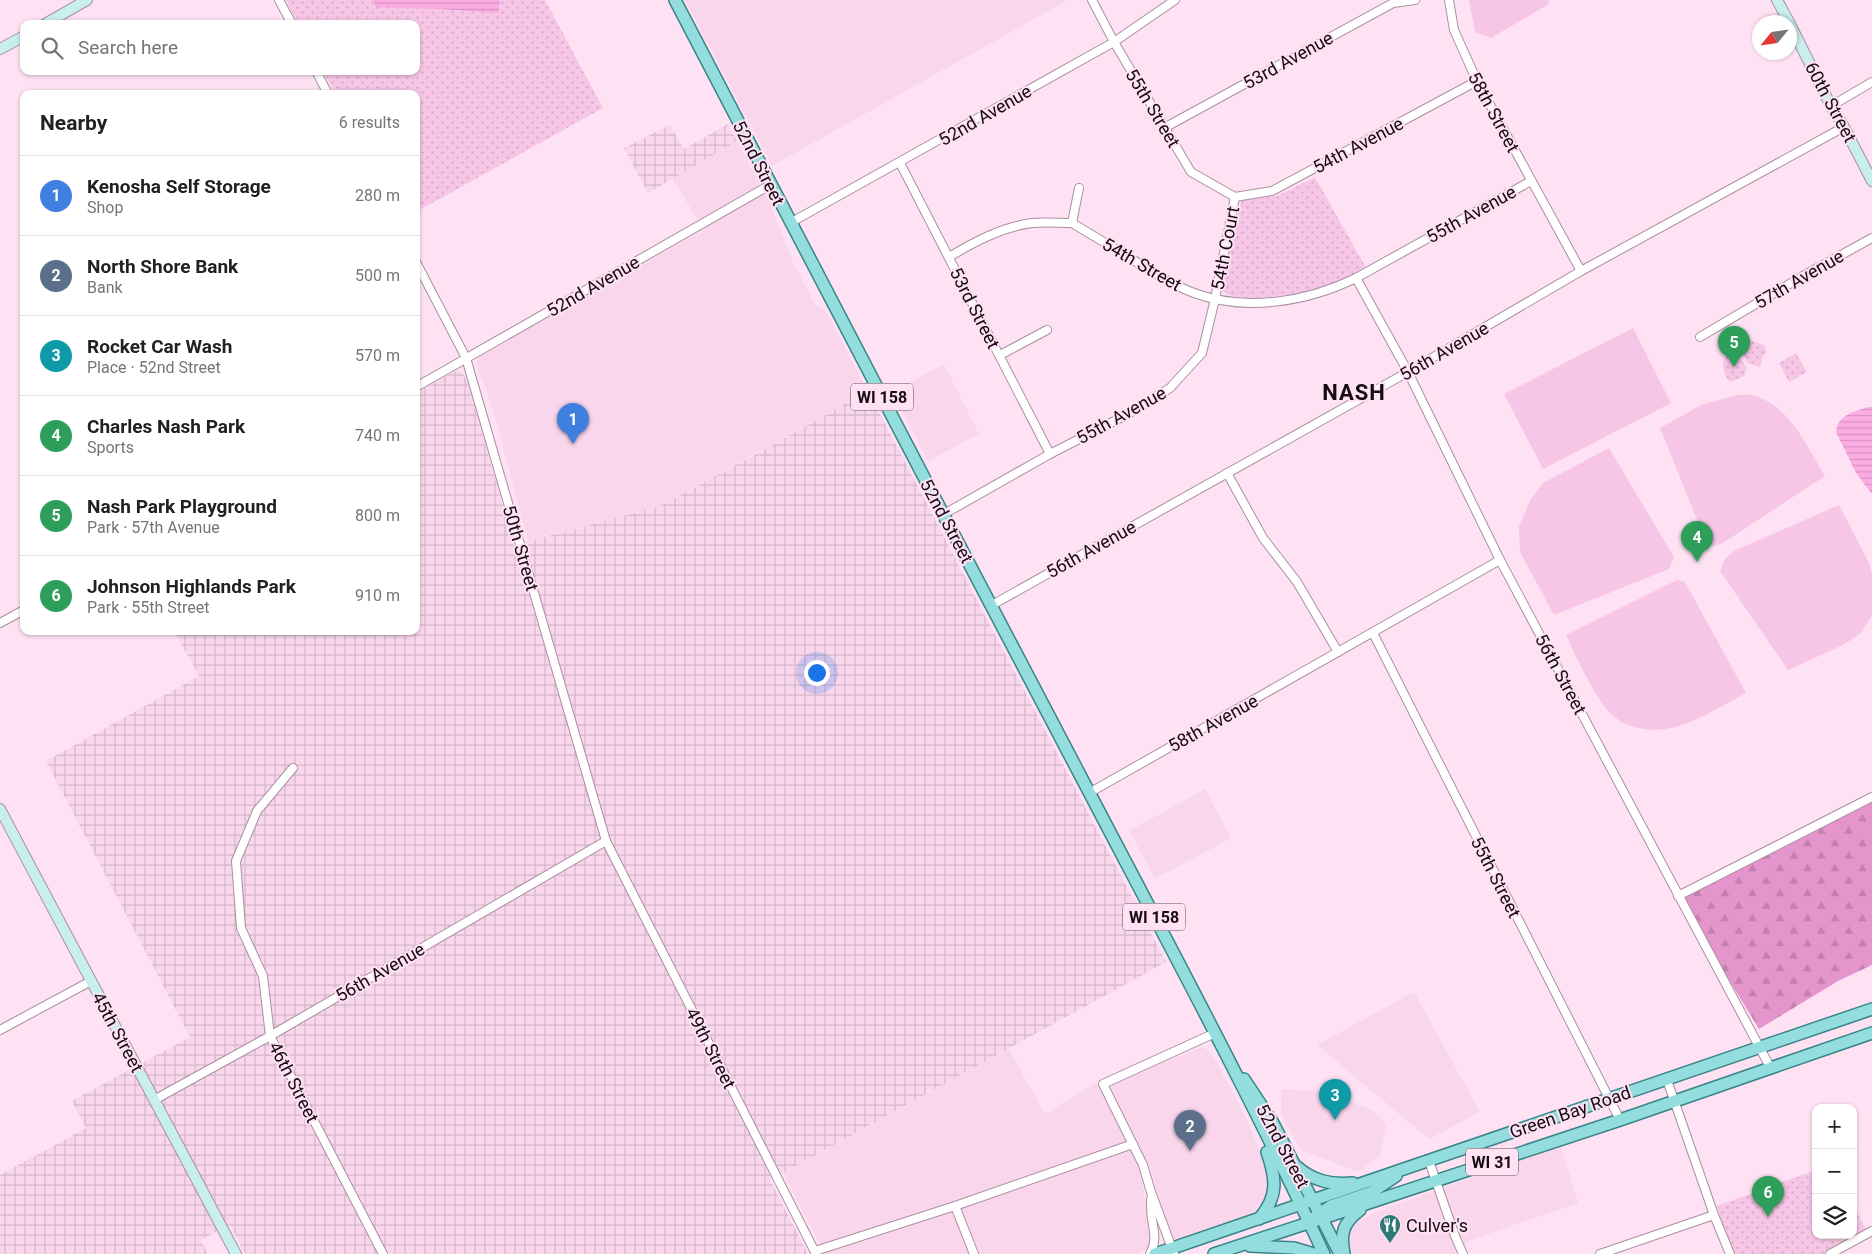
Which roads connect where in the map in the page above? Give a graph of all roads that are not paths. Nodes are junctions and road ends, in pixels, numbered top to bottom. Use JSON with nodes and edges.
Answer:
{"nodes":[{"id":1,"x":87,"y":0,"type":"edge"},
{"id":2,"x":279,"y":0,"type":"edge"},
{"id":3,"x":675,"y":0,"type":"edge"},
{"id":4,"x":1092,"y":0,"type":"edge"},
{"id":5,"x":1176,"y":0,"type":"edge"},
{"id":6,"x":1415,"y":0,"type":"edge"},
{"id":7,"x":1449,"y":0,"type":"edge"},
{"id":8,"x":1777,"y":0,"type":"edge"},
{"id":9,"x":1785,"y":15,"type":"edge"},
{"id":10,"x":52,"y":20,"type":"edge"},
{"id":11,"x":290,"y":20,"type":"edge"},
{"id":12,"x":20,"y":38,"type":"edge"},
{"id":13,"x":1797,"y":39,"type":"edge"},
{"id":14,"x":1114,"y":42,"type":"junction"},
{"id":15,"x":0,"y":49,"type":"edge"},
{"id":16,"x":318,"y":75,"type":"edge"},
{"id":17,"x":1477,"y":81,"type":"junction"},
{"id":18,"x":1872,"y":82,"type":"edge"},
{"id":19,"x":326,"y":90,"type":"edge"},
{"id":20,"x":1831,"y":106,"type":"junction"},
{"id":21,"x":1844,"y":126,"type":"junction"},
{"id":22,"x":1164,"y":128,"type":"junction"},
{"id":23,"x":900,"y":163,"type":"junction"},
{"id":24,"x":1531,"y":181,"type":"junction"},
{"id":25,"x":1872,"y":181,"type":"edge"},
{"id":26,"x":770,"y":185,"type":"junction"},
{"id":27,"x":1079,"y":188,"type":"dead end"},
{"id":28,"x":1235,"y":197,"type":"junction"},
{"id":29,"x":790,"y":223,"type":"junction"},
{"id":30,"x":1072,"y":223,"type":"junction"},
{"id":31,"x":1872,"y":238,"type":"edge"},
{"id":32,"x":949,"y":257,"type":"junction"},
{"id":33,"x":420,"y":270,"type":"edge"},
{"id":34,"x":1581,"y":271,"type":"junction"},
{"id":35,"x":1356,"y":278,"type":"junction"},
{"id":36,"x":1216,"y":300,"type":"junction"},
{"id":37,"x":1047,"y":330,"type":"dead end"},
{"id":38,"x":1700,"y":337,"type":"dead end"},
{"id":39,"x":1000,"y":355,"type":"junction"},
{"id":40,"x":466,"y":358,"type":"junction"},
{"id":41,"x":1408,"y":372,"type":"junction"},
{"id":42,"x":420,"y":384,"type":"edge"},
{"id":43,"x":1050,"y":454,"type":"junction"},
{"id":44,"x":1227,"y":473,"type":"junction"},
{"id":45,"x":944,"y":514,"type":"junction"},
{"id":46,"x":1500,"y":560,"type":"junction"},
{"id":47,"x":992,"y":604,"type":"junction"},
{"id":48,"x":20,"y":612,"type":"edge"},
{"id":49,"x":0,"y":623,"type":"edge"},
{"id":50,"x":1373,"y":633,"type":"junction"},
{"id":51,"x":1338,"y":652,"type":"junction"},
{"id":52,"x":293,"y":768,"type":"dead end"},
{"id":53,"x":1089,"y":793,"type":"junction"},
{"id":54,"x":1872,"y":797,"type":"edge"},
{"id":55,"x":0,"y":809,"type":"edge"},
{"id":56,"x":606,"y":841,"type":"junction"},
{"id":57,"x":1678,"y":896,"type":"junction"},
{"id":58,"x":91,"y":981,"type":"junction"},
{"id":59,"x":1872,"y":1009,"type":"edge"},
{"id":60,"x":0,"y":1030,"type":"edge"},
{"id":61,"x":1872,"y":1033,"type":"edge"},
{"id":62,"x":270,"y":1036,"type":"junction"},
{"id":63,"x":1217,"y":1037,"type":"junction"},
{"id":64,"x":1759,"y":1048,"type":"junction"},
{"id":65,"x":1770,"y":1068,"type":"junction"},
{"id":66,"x":1667,"y":1080,"type":"junction"},
{"id":67,"x":1608,"y":1098,"type":"junction"},
{"id":68,"x":154,"y":1100,"type":"junction"},
{"id":69,"x":1675,"y":1102,"type":"junction"},
{"id":70,"x":1251,"y":1105,"type":"junction"},
{"id":71,"x":1620,"y":1120,"type":"junction"},
{"id":72,"x":1133,"y":1144,"type":"junction"},
{"id":73,"x":1428,"y":1161,"type":"junction"},
{"id":74,"x":1293,"y":1163,"type":"junction"},
{"id":75,"x":1407,"y":1168,"type":"junction"},
{"id":76,"x":1435,"y":1181,"type":"junction"},
{"id":77,"x":1367,"y":1182,"type":"junction"},
{"id":78,"x":1151,"y":1192,"type":"junction"},
{"id":79,"x":1312,"y":1201,"type":"junction"},
{"id":80,"x":1300,"y":1205,"type":"junction"},
{"id":81,"x":955,"y":1206,"type":"junction"},
{"id":82,"x":1365,"y":1206,"type":"junction"},
{"id":83,"x":1714,"y":1215,"type":"junction"},
{"id":84,"x":1320,"y":1216,"type":"junction"},
{"id":85,"x":1259,"y":1219,"type":"junction"},
{"id":86,"x":1310,"y":1224,"type":"junction"},
{"id":87,"x":1872,"y":1232,"type":"edge"},
{"id":88,"x":1239,"y":1246,"type":"junction"},
{"id":89,"x":1173,"y":1251,"type":"edge"},
{"id":90,"x":815,"y":1253,"type":"edge"},
{"id":91,"x":236,"y":1254,"type":"edge"},
{"id":92,"x":383,"y":1254,"type":"edge"},
{"id":93,"x":974,"y":1254,"type":"edge"},
{"id":94,"x":1150,"y":1254,"type":"edge"},
{"id":95,"x":1155,"y":1254,"type":"edge"},
{"id":96,"x":1214,"y":1254,"type":"edge"},
{"id":97,"x":1314,"y":1254,"type":"edge"},
{"id":98,"x":1324,"y":1254,"type":"edge"},
{"id":99,"x":1340,"y":1254,"type":"edge"},
{"id":100,"x":1344,"y":1254,"type":"edge"},
{"id":101,"x":1463,"y":1254,"type":"edge"},
{"id":102,"x":1600,"y":1254,"type":"edge"},
{"id":103,"x":1730,"y":1254,"type":"edge"},
{"id":104,"x":1830,"y":1254,"type":"edge"}],
"edges":[{"from":1,"to":10,"type":"street"},
{"from":2,"to":11,"type":"street"},
{"from":3,"to":26,"type":"main road","name":"52nd Street","number":"WI 158"},
{"from":4,"to":14,"type":"street","name":"55th Street"},
{"from":5,"to":14,"type":"street","name":"52nd Avenue"},
{"from":6,"to":22,"type":"street","name":"53rd Avenue"},
{"from":7,"to":17,"type":"street","name":"58th Street"},
{"from":8,"to":9,"type":"street","name":"60th Street"},
{"from":12,"to":15,"type":"street"},
{"from":13,"to":20,"type":"street","name":"60th Street"},
{"from":14,"to":22,"type":"street","name":"55th Street"},
{"from":14,"to":23,"type":"street","name":"52nd Avenue"},
{"from":16,"to":19,"type":"street"},
{"from":17,"to":24,"type":"street","name":"58th Street"},
{"from":17,"to":28,"type":"street","name":"54th Avenue"},
{"from":18,"to":20,"type":"street"},
{"from":20,"to":21,"type":"street","name":"60th Street"},
{"from":21,"to":25,"type":"street","name":"60th Street"},
{"from":21,"to":34,"type":"street","name":"56th Avenue"},
{"from":22,"to":28,"type":"street","name":"55th Street"},
{"from":23,"to":29,"type":"street","name":"52nd Avenue"},
{"from":23,"to":32,"type":"street","name":"53rd Street"},
{"from":24,"to":34,"type":"street","name":"58th Street"},
{"from":24,"to":35,"type":"street","name":"55th Avenue"},
{"from":26,"to":29,"type":"main road","name":"52nd Street","number":"WI 158"},
{"from":26,"to":40,"type":"street","name":"52nd Avenue"},
{"from":27,"to":30,"type":"street"},
{"from":28,"to":36,"type":"street","name":"54th Court"},
{"from":29,"to":45,"type":"main road","name":"52nd Street","number":"WI 158"},
{"from":30,"to":32,"type":"street"},
{"from":30,"to":36,"type":"street","name":"54th Street"},
{"from":31,"to":38,"type":"street","name":"57th Avenue"},
{"from":32,"to":39,"type":"street","name":"53rd Street"},
{"from":33,"to":40,"type":"street","name":"50th Street"},
{"from":34,"to":41,"type":"street","name":"56th Avenue"},
{"from":35,"to":36,"type":"street","name":"55th Avenue"},
{"from":35,"to":41,"type":"street","name":"56th Street"},
{"from":36,"to":43,"type":"street","name":"55th Avenue"},
{"from":37,"to":39,"type":"street"},
{"from":39,"to":43,"type":"street","name":"53rd Street"},
{"from":40,"to":42,"type":"street","name":"52nd Avenue"},
{"from":40,"to":56,"type":"street","name":"50th Street"},
{"from":41,"to":44,"type":"street","name":"56th Avenue"},
{"from":41,"to":46,"type":"street","name":"56th Street"},
{"from":43,"to":45,"type":"street","name":"55th Avenue"},
{"from":44,"to":47,"type":"street","name":"56th Avenue"},
{"from":44,"to":51,"type":"street"},
{"from":45,"to":47,"type":"main road","name":"52nd Street","number":"WI 158"},
{"from":46,"to":50,"type":"street","name":"58th Avenue"},
{"from":46,"to":57,"type":"street","name":"56th Street"},
{"from":47,"to":53,"type":"main road","name":"52nd Street","number":"WI 158"},
{"from":48,"to":49,"type":"street"},
{"from":50,"to":51,"type":"street","name":"58th Avenue"},
{"from":50,"to":67,"type":"street","name":"55th Street"},
{"from":51,"to":53,"type":"street","name":"58th Avenue"},
{"from":52,"to":62,"type":"street","name":"46th Street"},
{"from":53,"to":63,"type":"main road","name":"52nd Street","number":"WI 158"},
{"from":54,"to":57,"type":"street"},
{"from":55,"to":58,"type":"street","name":"45th Street"},
{"from":56,"to":62,"type":"street","name":"56th Avenue"},
{"from":56,"to":90,"type":"street","name":"49th Street"},
{"from":57,"to":64,"type":"street","name":"56th Street"},
{"from":58,"to":60,"type":"street"},
{"from":58,"to":68,"type":"street","name":"45th Street"},
{"from":59,"to":64,"type":"main road","name":"Green Bay Road","number":"WI 31"},
{"from":61,"to":65,"type":"main road","name":"Green Bay Road","number":"WI 31"},
{"from":62,"to":68,"type":"street","name":"56th Avenue"},
{"from":62,"to":92,"type":"street","name":"46th Street"},
{"from":63,"to":70,"type":"main road","name":"52nd Street","number":"WI 158"},
{"from":63,"to":72,"type":"street"},
{"from":63,"to":74,"type":"main road","name":"52nd Street","number":"WI 158"},
{"from":64,"to":65,"type":"street","name":"56th Street"},
{"from":64,"to":66,"type":"main road","name":"Green Bay Road","number":"WI 31"},
{"from":65,"to":69,"type":"main road","name":"Green Bay Road","number":"WI 31"},
{"from":66,"to":67,"type":"main road","name":"Green Bay Road","number":"WI 31"},
{"from":66,"to":69,"type":"street"},
{"from":67,"to":71,"type":"street","name":"55th Street"},
{"from":67,"to":73,"type":"main road","name":"Green Bay Road","number":"WI 31"},
{"from":68,"to":91,"type":"street","name":"45th Street"},
{"from":69,"to":71,"type":"main road","name":"Green Bay Road","number":"WI 31"},
{"from":69,"to":83,"type":"street"},
{"from":70,"to":80,"type":"main road","name":"52nd Street","number":"WI 158"},
{"from":70,"to":85,"type":"main road"},
{"from":71,"to":76,"type":"main road","name":"Green Bay Road","number":"WI 31"},
{"from":72,"to":78,"type":"street"},
{"from":72,"to":81,"type":"street"},
{"from":73,"to":75,"type":"main road","name":"Green Bay Road","number":"WI 31"},
{"from":73,"to":76,"type":"street"},
{"from":74,"to":77,"type":"main road"},
{"from":74,"to":79,"type":"main road","name":"52nd Street","number":"WI 158"},
{"from":75,"to":77,"type":"main road","name":"Green Bay Road","number":"WI 31"},
{"from":75,"to":84,"type":"main road"},
{"from":76,"to":82,"type":"main road","name":"Green Bay Road","number":"WI 31"},
{"from":76,"to":101,"type":"street"},
{"from":77,"to":79,"type":"main road","name":"Green Bay Road","number":"WI 31"},
{"from":78,"to":89,"type":"street"},
{"from":78,"to":94,"type":"street"},
{"from":79,"to":80,"type":"main road","name":"Green Bay Road","number":"WI 31"},
{"from":79,"to":84,"type":"main road","name":"52nd Street","number":"WI 158"},
{"from":80,"to":85,"type":"main road","name":"Green Bay Road","number":"WI 31"},
{"from":80,"to":86,"type":"main road","name":"52nd Street","number":"WI 158"},
{"from":81,"to":90,"type":"street"},
{"from":81,"to":93,"type":"street"},
{"from":82,"to":84,"type":"main road","name":"Green Bay Road","number":"WI 31"},
{"from":82,"to":100,"type":"main road"},
{"from":83,"to":102,"type":"street"},
{"from":83,"to":103,"type":"street"},
{"from":84,"to":86,"type":"main road"},
{"from":84,"to":99,"type":"main road","name":"52nd Street","number":"WI 158"},
{"from":85,"to":89,"type":"main road","name":"Green Bay Road","number":"WI 31"},
{"from":86,"to":88,"type":"main road"},
{"from":86,"to":98,"type":"main road","name":"52nd Street","number":"WI 158"},
{"from":87,"to":104,"type":"street"},
{"from":88,"to":96,"type":"main road"},
{"from":88,"to":97,"type":"main road"},
{"from":89,"to":95,"type":"main road","name":"Green Bay Road","number":"WI 31"}]}
